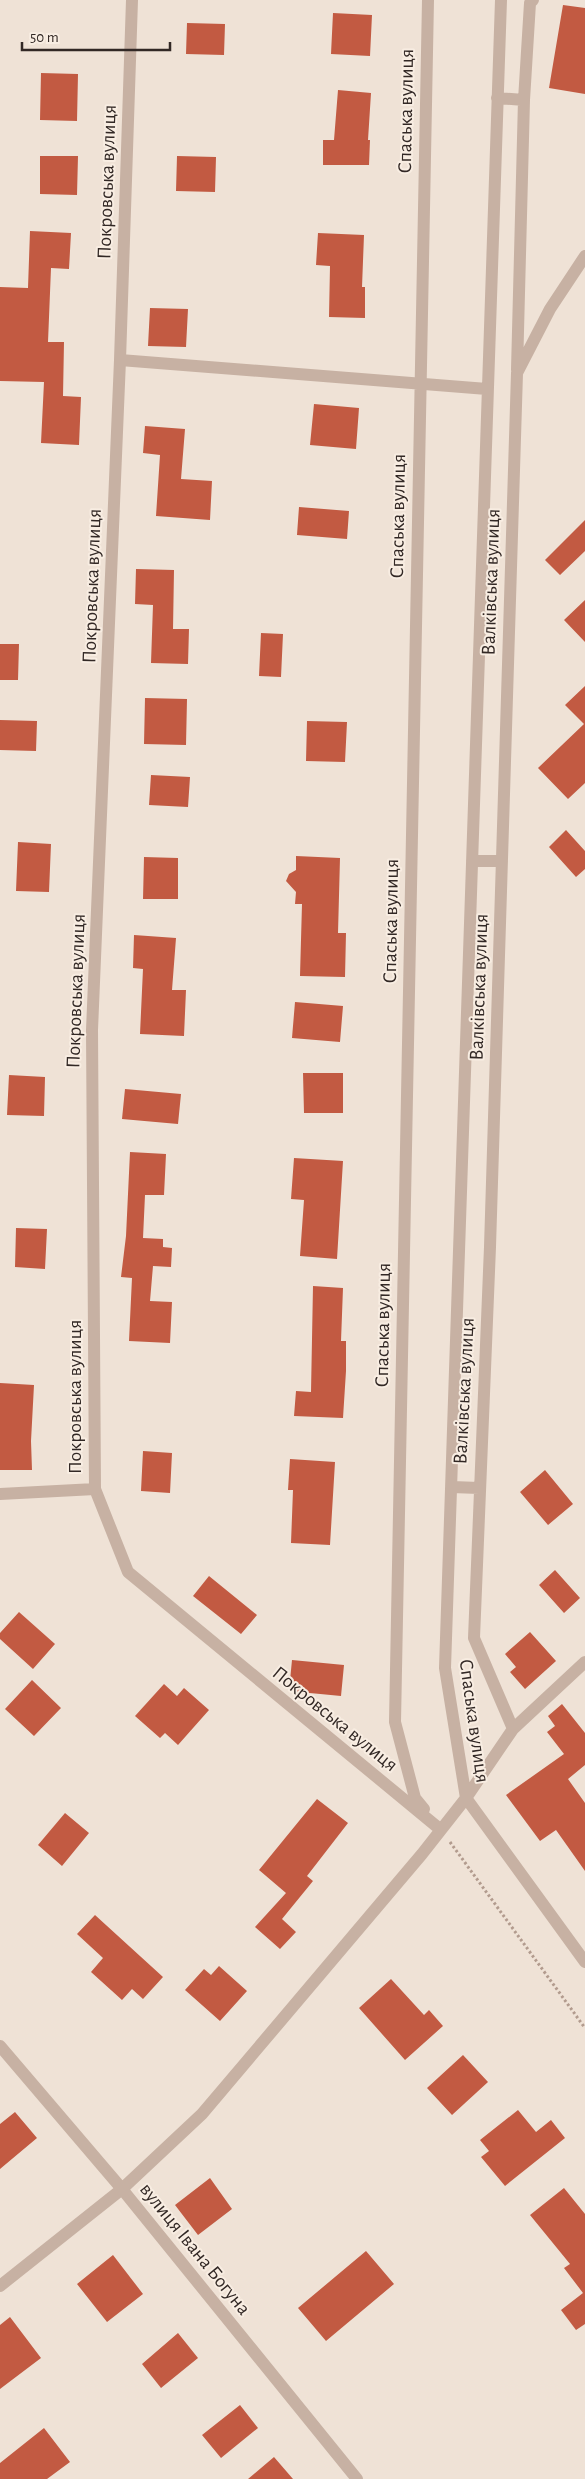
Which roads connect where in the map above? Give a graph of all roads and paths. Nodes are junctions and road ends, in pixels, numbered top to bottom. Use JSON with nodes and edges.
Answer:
{"nodes":[{"id":1,"x":132,"y":0,"type":"edge"},
{"id":2,"x":428,"y":0,"type":"edge"},
{"id":3,"x":501,"y":0,"type":"edge"},
{"id":4,"x":533,"y":0,"type":"edge"},
{"id":5,"x":496,"y":98,"type":"junction"},
{"id":6,"x":524,"y":100,"type":"junction"},
{"id":7,"x":585,"y":256,"type":"edge"},
{"id":8,"x":120,"y":360,"type":"junction"},
{"id":9,"x":516,"y":373,"type":"junction"},
{"id":10,"x":419,"y":385,"type":"junction"},
{"id":11,"x":487,"y":389,"type":"junction"},
{"id":12,"x":472,"y":861,"type":"junction"},
{"id":13,"x":502,"y":861,"type":"junction"},
{"id":14,"x":452,"y":1487,"type":"junction"},
{"id":15,"x":479,"y":1488,"type":"junction"},
{"id":16,"x":94,"y":1489,"type":"junction"},
{"id":17,"x":0,"y":1494,"type":"edge"},
{"id":18,"x":585,"y":1662,"type":"edge"},
{"id":19,"x":512,"y":1729,"type":"junction"},
{"id":20,"x":466,"y":1798,"type":"junction"},
{"id":21,"x":441,"y":1830,"type":"junction"},
{"id":22,"x":585,"y":1962,"type":"edge"},
{"id":23,"x":585,"y":2028,"type":"edge"},
{"id":24,"x":0,"y":2046,"type":"edge"},
{"id":25,"x":122,"y":2188,"type":"junction"},
{"id":26,"x":0,"y":2286,"type":"edge"},
{"id":27,"x":357,"y":2479,"type":"edge"}],
"edges":[{"from":1,"to":8,"type":"street","name":"Покровська вулиця"},
{"from":2,"to":10,"type":"street","name":"Спаська вулиця"},
{"from":3,"to":5,"type":"street","name":"Спаська вулиця"},
{"from":4,"to":6,"type":"street"},
{"from":5,"to":6,"type":"street"},
{"from":5,"to":11,"type":"street","name":"Спаська вулиця"},
{"from":6,"to":9,"type":"street"},
{"from":7,"to":9,"type":"street","name":"Валківська вулиця"},
{"from":8,"to":10,"type":"street"},
{"from":8,"to":16,"type":"street","name":"Покровська вулиця"},
{"from":9,"to":13,"type":"street","name":"Валківська вулиця"},
{"from":10,"to":11,"type":"street"},
{"from":10,"to":21,"type":"street","name":"Спаська вулиця"},
{"from":11,"to":12,"type":"street","name":"Спаська вулиця"},
{"from":12,"to":13,"type":"street"},
{"from":12,"to":14,"type":"street","name":"Спаська вулиця"},
{"from":13,"to":15,"type":"street","name":"Валківська вулиця"},
{"from":14,"to":15,"type":"street"},
{"from":14,"to":20,"type":"street","name":"Спаська вулиця"},
{"from":15,"to":19,"type":"street","name":"Валківська вулиця"},
{"from":16,"to":17,"type":"street"},
{"from":16,"to":21,"type":"street","name":"Покровська вулиця"},
{"from":18,"to":19,"type":"street"},
{"from":19,"to":20,"type":"street"},
{"from":20,"to":21,"type":"street"},
{"from":20,"to":22,"type":"street"},
{"from":21,"to":23,"type":"path"},
{"from":21,"to":25,"type":"street"},
{"from":24,"to":25,"type":"street","name":"вулиця Івана Богуна"},
{"from":25,"to":26,"type":"street"},
{"from":25,"to":27,"type":"street","name":"вулиця Івана Богуна"}]}
